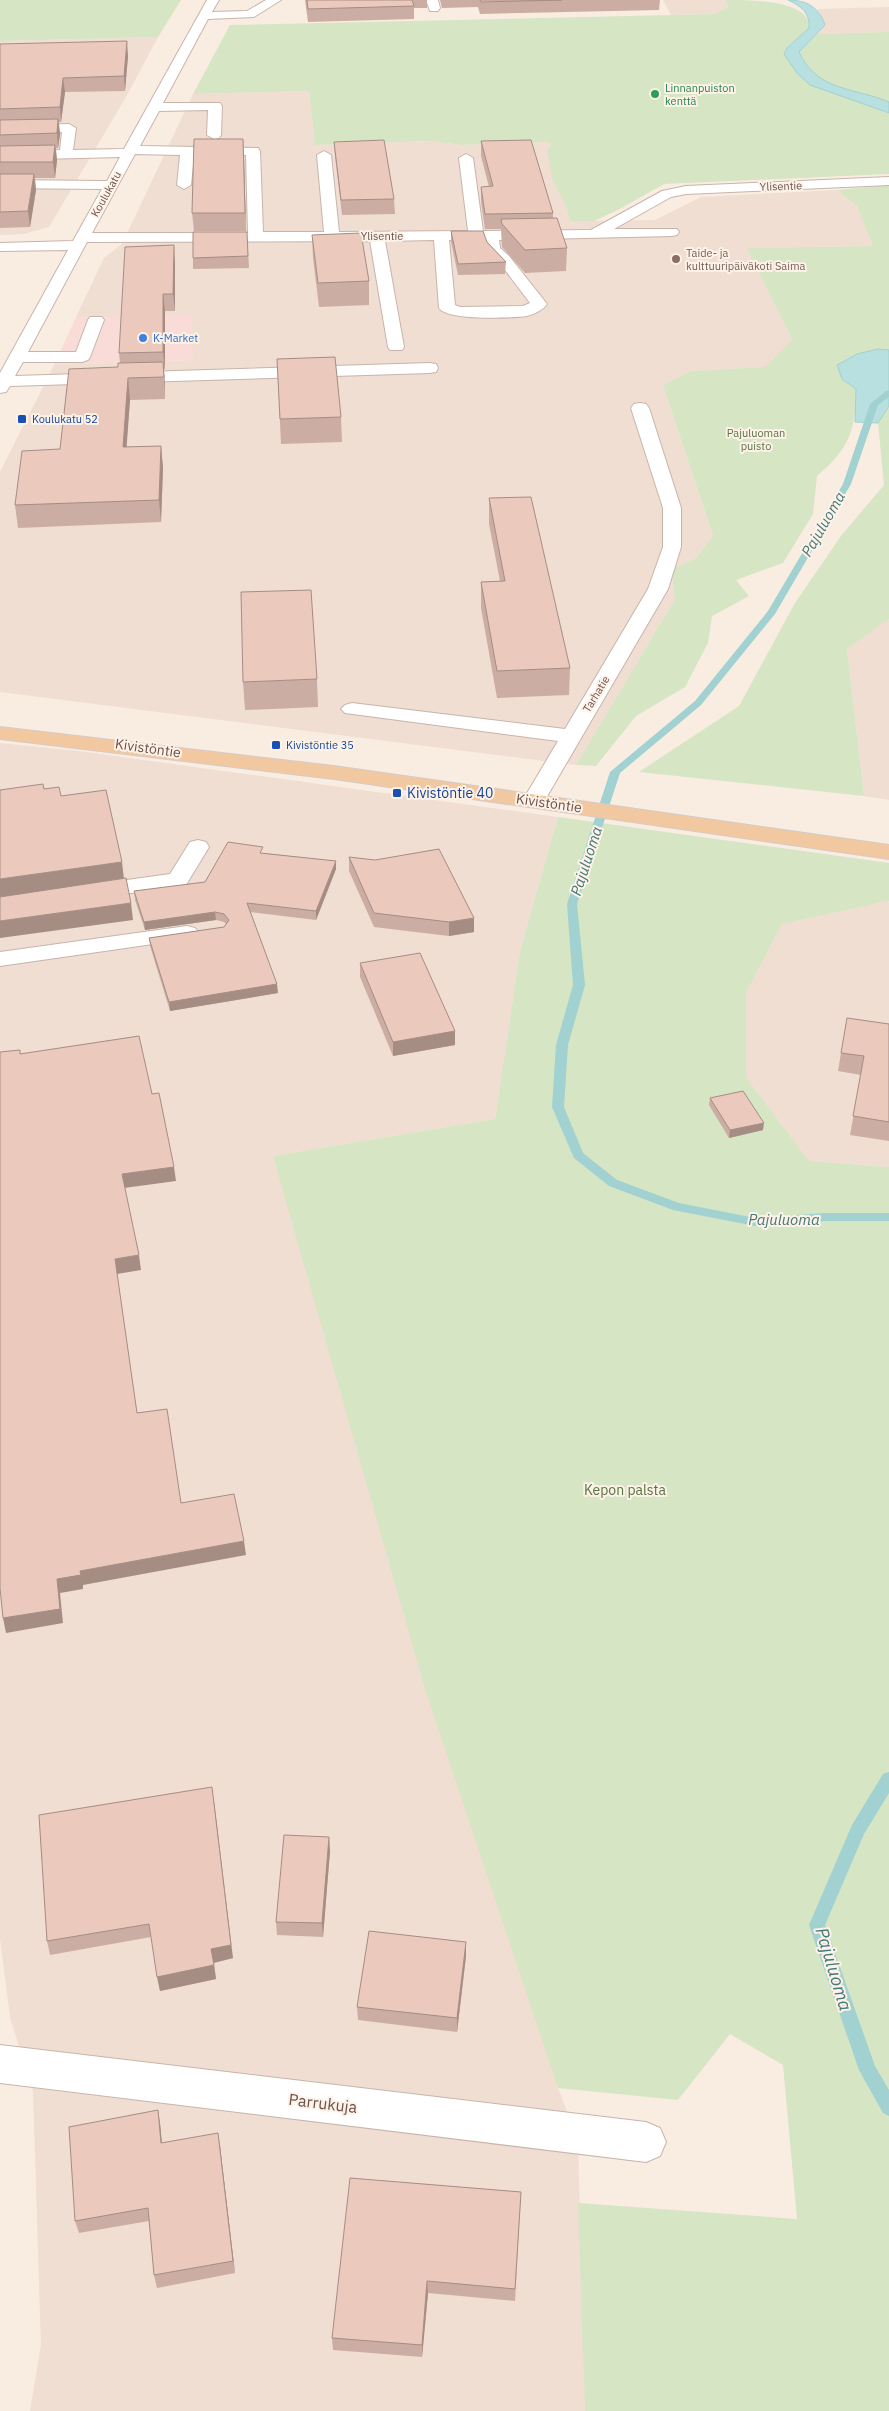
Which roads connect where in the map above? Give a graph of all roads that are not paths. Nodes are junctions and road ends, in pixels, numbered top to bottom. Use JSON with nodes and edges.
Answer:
{"nodes":[{"id":1,"x":213,"y":0,"type":"edge"},
{"id":2,"x":275,"y":0,"type":"edge"},
{"id":3,"x":205,"y":16,"type":"junction"},
{"id":4,"x":154,"y":107,"type":"junction"},
{"id":5,"x":0,"y":130,"type":"edge"},
{"id":6,"x":214,"y":135,"type":"dead end"},
{"id":7,"x":129,"y":151,"type":"junction"},
{"id":8,"x":187,"y":151,"type":"junction"},
{"id":9,"x":66,"y":154,"type":"junction"},
{"id":10,"x":324,"y":155,"type":"dead end"},
{"id":11,"x":0,"y":156,"type":"edge"},
{"id":12,"x":466,"y":158,"type":"dead end"},
{"id":13,"x":889,"y":181,"type":"edge"},
{"id":14,"x":0,"y":184,"type":"edge"},
{"id":15,"x":111,"y":185,"type":"junction"},
{"id":16,"x":184,"y":185,"type":"dead end"},
{"id":17,"x":672,"y":232,"type":"dead end"},
{"id":18,"x":593,"y":234,"type":"junction"},
{"id":19,"x":332,"y":236,"type":"junction"},
{"id":20,"x":377,"y":236,"type":"junction"},
{"id":21,"x":256,"y":237,"type":"junction"},
{"id":22,"x":190,"y":238,"type":"junction"},
{"id":23,"x":487,"y":240,"type":"junction"},
{"id":24,"x":80,"y":242,"type":"junction"},
{"id":25,"x":441,"y":243,"type":"junction"},
{"id":26,"x":0,"y":248,"type":"edge"},
{"id":27,"x":306,"y":251,"type":"dead end"},
{"id":28,"x":286,"y":252,"type":"dead end"},
{"id":29,"x":188,"y":254,"type":"dead end"},
{"id":30,"x":96,"y":320,"type":"dead end"},
{"id":31,"x":396,"y":347,"type":"dead end"},
{"id":32,"x":0,"y":352,"type":"edge"},
{"id":33,"x":19,"y":355,"type":"junction"},
{"id":34,"x":430,"y":368,"type":"dead end"},
{"id":35,"x":2,"y":385,"type":"edge"},
{"id":36,"x":640,"y":408,"type":"dead end"},
{"id":37,"x":352,"y":709,"type":"dead end"},
{"id":38,"x":0,"y":732,"type":"edge"},
{"id":39,"x":571,"y":736,"type":"junction"},
{"id":40,"x":534,"y":800,"type":"junction"},
{"id":41,"x":198,"y":847,"type":"dead end"},
{"id":42,"x":889,"y":852,"type":"edge"},
{"id":43,"x":69,"y":896,"type":"edge"},
{"id":44,"x":208,"y":930,"type":"edge"},
{"id":45,"x":0,"y":959,"type":"edge"},
{"id":46,"x":0,"y":2064,"type":"edge"},
{"id":47,"x":646,"y":2142,"type":"dead end"}],
"edges":[{"from":1,"to":3,"type":"street","name":"Koulukatu"},
{"from":2,"to":3,"type":"street"},
{"from":3,"to":4,"type":"street","name":"Koulukatu"},
{"from":4,"to":6,"type":"street"},
{"from":4,"to":7,"type":"street","name":"Koulukatu"},
{"from":5,"to":9,"type":"street"},
{"from":7,"to":8,"type":"street"},
{"from":7,"to":9,"type":"street"},
{"from":7,"to":15,"type":"street","name":"Koulukatu"},
{"from":8,"to":16,"type":"street"},
{"from":8,"to":21,"type":"street"},
{"from":9,"to":11,"type":"street"},
{"from":10,"to":19,"type":"street"},
{"from":12,"to":23,"type":"street"},
{"from":13,"to":18,"type":"street","name":"Ylisentie"},
{"from":14,"to":15,"type":"street"},
{"from":15,"to":24,"type":"street","name":"Koulukatu"},
{"from":17,"to":18,"type":"street","name":"Ylisentie"},
{"from":18,"to":23,"type":"street","name":"Ylisentie"},
{"from":19,"to":20,"type":"street","name":"Ylisentie"},
{"from":19,"to":21,"type":"street","name":"Ylisentie"},
{"from":20,"to":25,"type":"street","name":"Ylisentie"},
{"from":20,"to":31,"type":"street"},
{"from":21,"to":22,"type":"street","name":"Ylisentie"},
{"from":22,"to":24,"type":"street","name":"Ylisentie"},
{"from":22,"to":29,"type":"street"},
{"from":23,"to":25,"type":"street"},
{"from":23,"to":25,"type":"street","name":"Ylisentie"},
{"from":23,"to":25,"type":"street"},
{"from":24,"to":26,"type":"street","name":"Ylisentie"},
{"from":24,"to":33,"type":"street","name":"Koulukatu"},
{"from":27,"to":28,"type":"street"},
{"from":30,"to":33,"type":"street"},
{"from":32,"to":33,"type":"street"},
{"from":33,"to":35,"type":"street","name":"Koulukatu"},
{"from":34,"to":35,"type":"street"},
{"from":36,"to":39,"type":"street","name":"Tarhatie"},
{"from":37,"to":39,"type":"street"},
{"from":38,"to":40,"type":"main road","name":"Kivistöntie"},
{"from":39,"to":40,"type":"street","name":"Tarhatie"},
{"from":40,"to":42,"type":"main road","name":"Kivistöntie"},
{"from":41,"to":43,"type":"street"},
{"from":44,"to":45,"type":"street"},
{"from":46,"to":47,"type":"street","name":"Parrukuja"}]}
